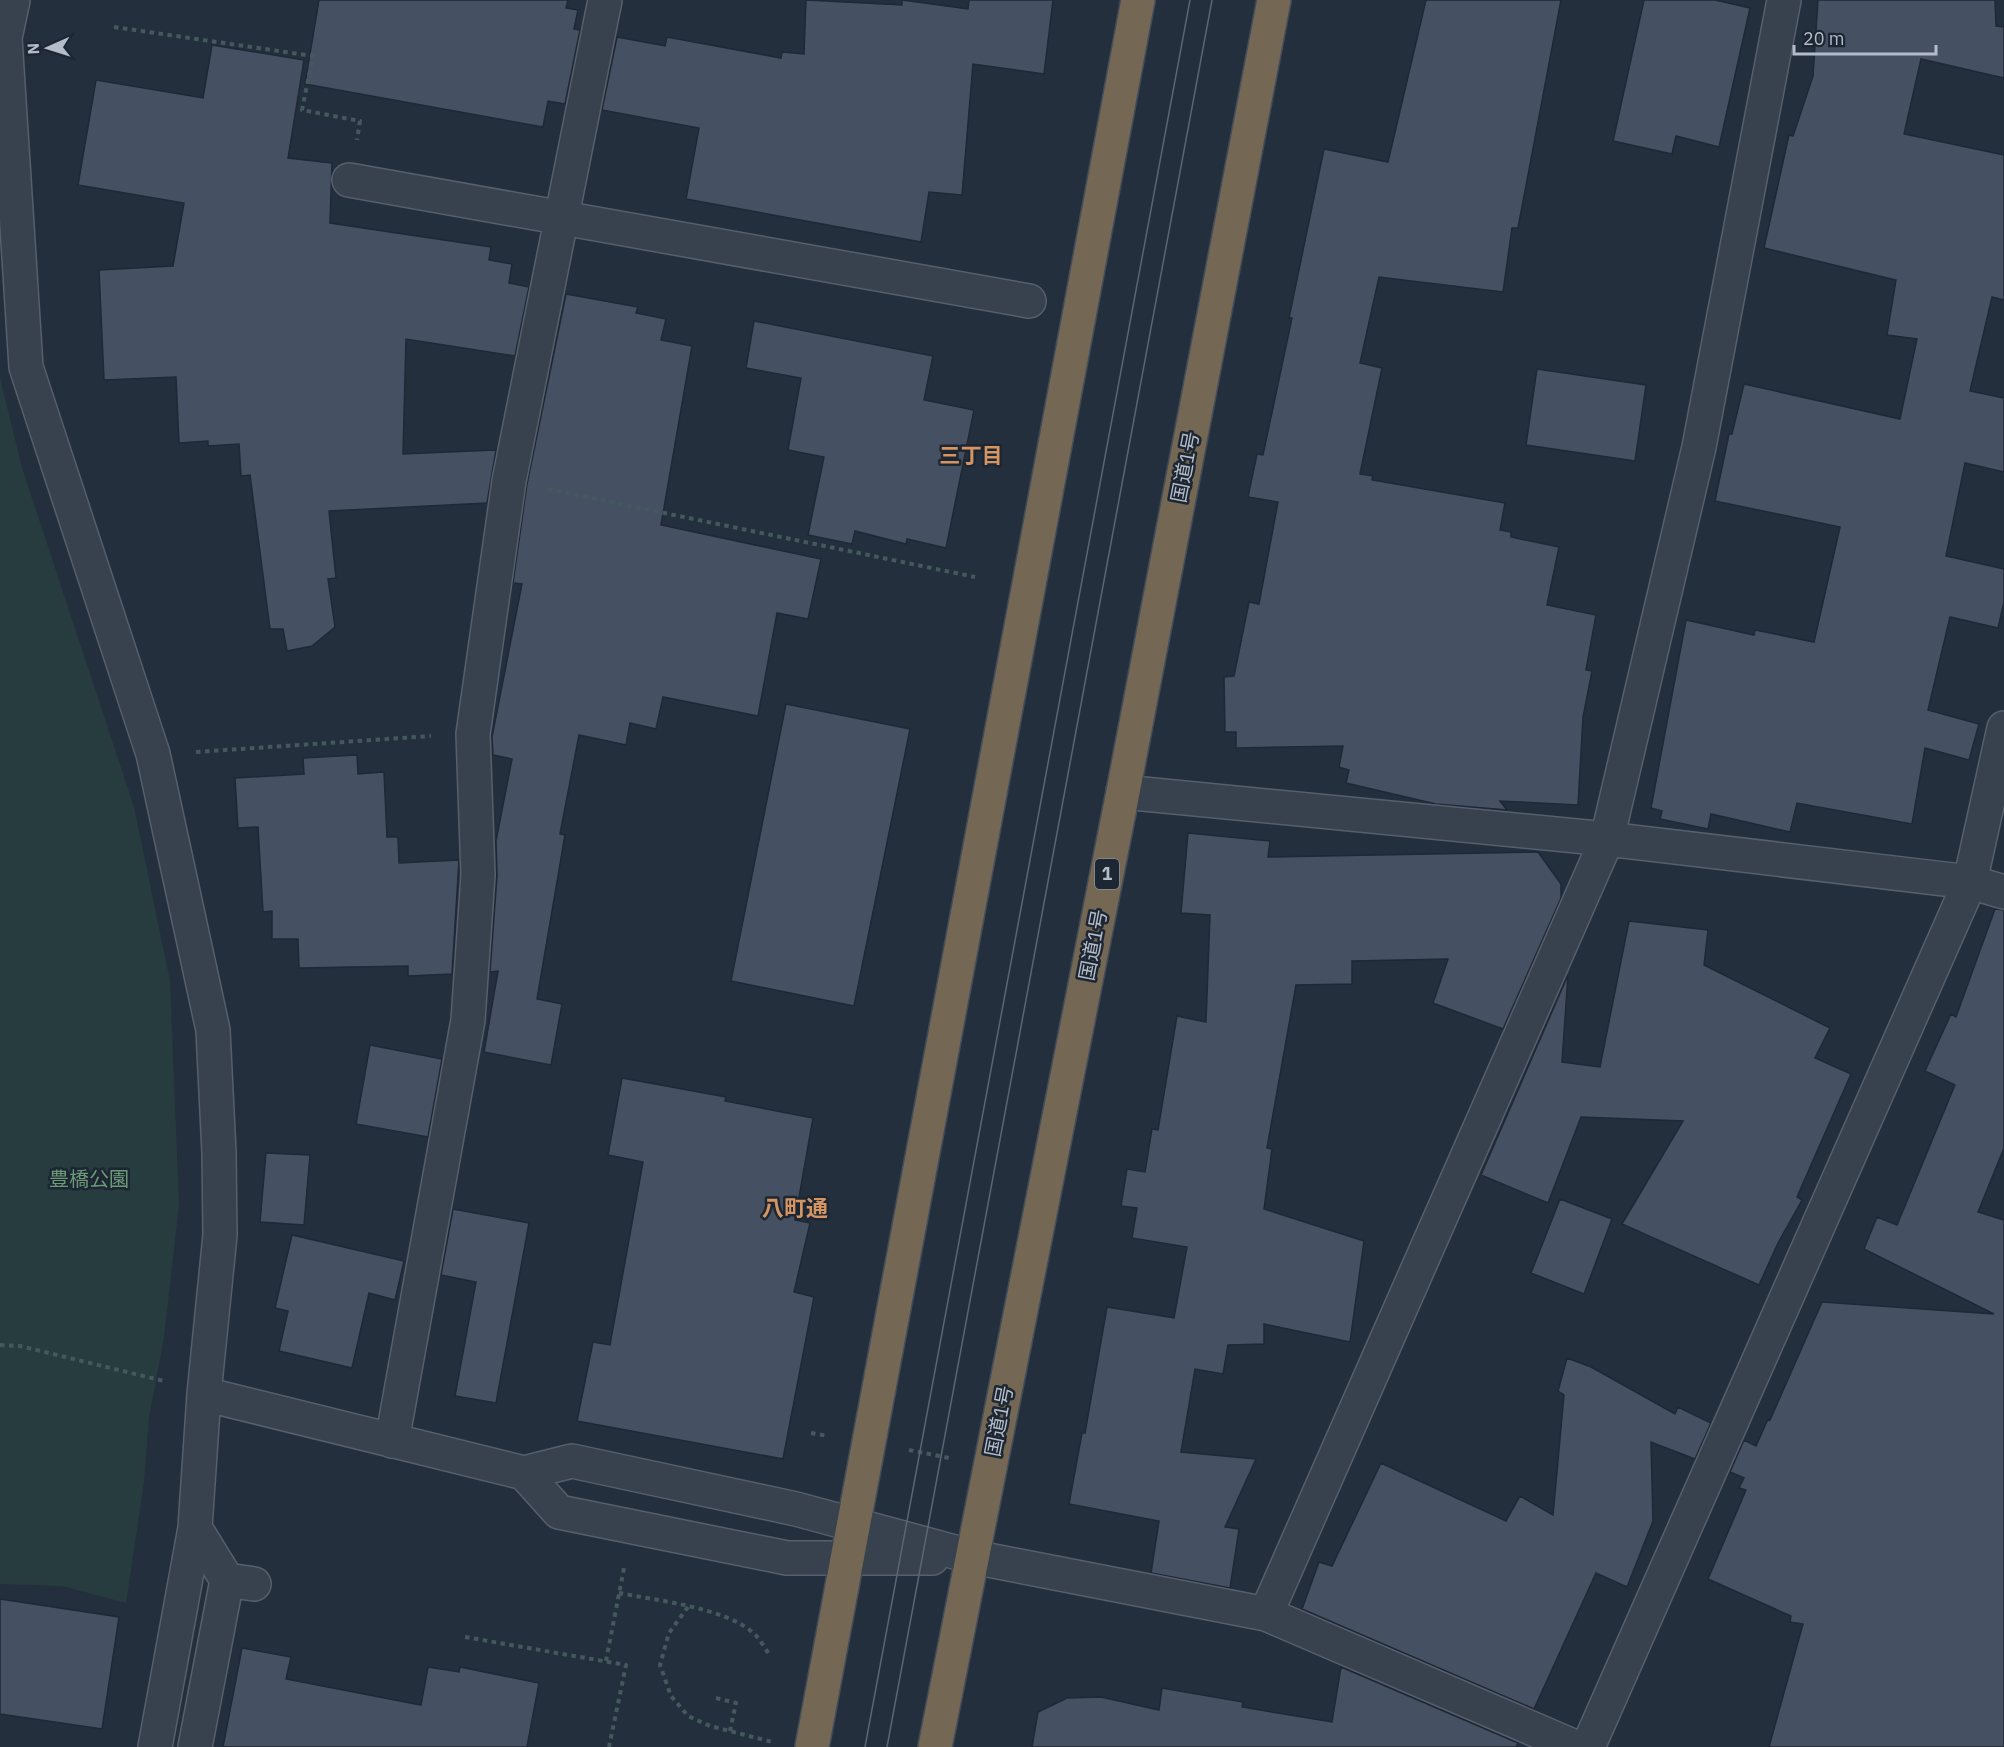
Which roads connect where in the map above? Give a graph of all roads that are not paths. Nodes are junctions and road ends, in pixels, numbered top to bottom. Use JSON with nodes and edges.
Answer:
{"nodes":[{"id":1,"x":13,"y":0,"type":"edge"},
{"id":2,"x":605,"y":0,"type":"edge"},
{"id":3,"x":1138,"y":0,"type":"edge"},
{"id":4,"x":1274,"y":0,"type":"edge"},
{"id":5,"x":1784,"y":0,"type":"edge"},
{"id":6,"x":349,"y":180,"type":"road end"},
{"id":7,"x":560,"y":219,"type":"junction"},
{"id":8,"x":1029,"y":301,"type":"dead end"},
{"id":9,"x":2004,"y":728,"type":"edge"},
{"id":10,"x":1123,"y":792,"type":"junction"},
{"id":11,"x":1607,"y":839,"type":"junction"},
{"id":12,"x":1970,"y":882,"type":"junction"},
{"id":13,"x":2004,"y":892,"type":"edge"},
{"id":14,"x":204,"y":1394,"type":"junction"},
{"id":15,"x":393,"y":1441,"type":"junction"},
{"id":16,"x":524,"y":1473,"type":"junction"},
{"id":17,"x":853,"y":1524,"type":"junction"},
{"id":18,"x":195,"y":1528,"type":"junction"},
{"id":19,"x":973,"y":1557,"type":"junction"},
{"id":20,"x":847,"y":1558,"type":"junction"},
{"id":21,"x":1266,"y":1614,"type":"junction"},
{"id":22,"x":797,"y":1746,"type":"edge"},
{"id":23,"x":155,"y":1747,"type":"edge"},
{"id":24,"x":195,"y":1747,"type":"edge"},
{"id":25,"x":935,"y":1747,"type":"edge"},
{"id":26,"x":1575,"y":1747,"type":"edge"},
{"id":27,"x":1588,"y":1747,"type":"edge"}],
"edges":[{"from":1,"to":14,"type":"street"},
{"from":2,"to":7,"type":"street"},
{"from":3,"to":17,"type":"highway"},
{"from":4,"to":10,"type":"highway","name":"国道1号","number":"1"},
{"from":5,"to":11,"type":"street"},
{"from":6,"to":7,"type":"street"},
{"from":7,"to":8,"type":"street"},
{"from":7,"to":15,"type":"street"},
{"from":9,"to":12,"type":"street"},
{"from":10,"to":11,"type":"street"},
{"from":10,"to":19,"type":"highway","name":"国道1号","number":"1"},
{"from":11,"to":12,"type":"street"},
{"from":11,"to":21,"type":"street"},
{"from":12,"to":13,"type":"street"},
{"from":12,"to":27,"type":"street"},
{"from":14,"to":15,"type":"street"},
{"from":14,"to":18,"type":"street"},
{"from":15,"to":16,"type":"street"},
{"from":16,"to":17,"type":"street"},
{"from":16,"to":20,"type":"street"},
{"from":17,"to":19,"type":"street"},
{"from":17,"to":20,"type":"highway"},
{"from":18,"to":23,"type":"street"},
{"from":18,"to":24,"type":"street"},
{"from":19,"to":20,"type":"street"},
{"from":19,"to":21,"type":"street"},
{"from":19,"to":25,"type":"highway","name":"国道1号","number":"1"},
{"from":20,"to":22,"type":"highway"},
{"from":21,"to":26,"type":"street"}]}
